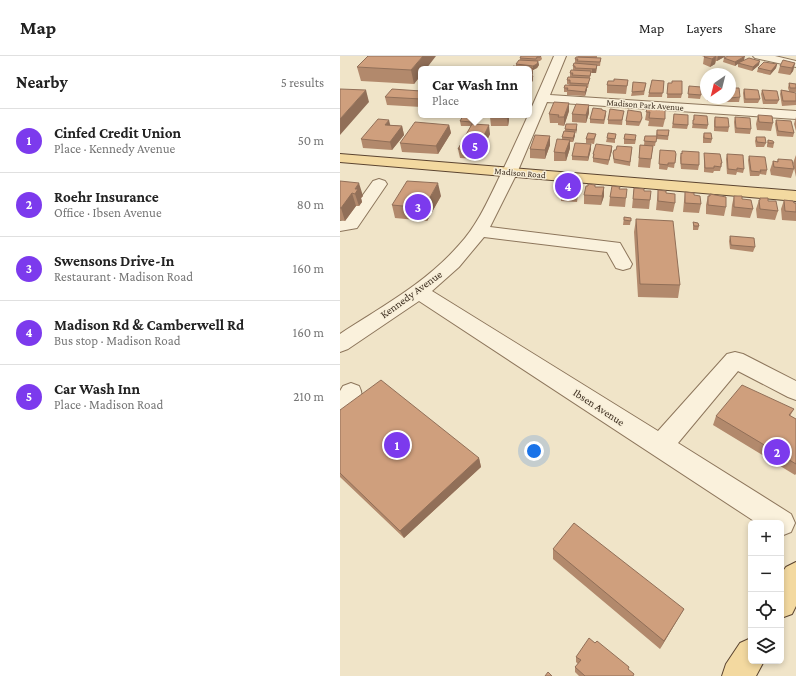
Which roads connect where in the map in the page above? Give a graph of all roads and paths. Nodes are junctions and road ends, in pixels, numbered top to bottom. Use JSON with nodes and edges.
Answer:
{"nodes":[{"id":1,"x":560,"y":56,"type":"edge"},
{"id":2,"x":759,"y":56,"type":"edge"},
{"id":3,"x":796,"y":64,"type":"edge"},
{"id":4,"x":543,"y":98,"type":"junction"},
{"id":5,"x":796,"y":115,"type":"edge"},
{"id":6,"x":340,"y":158,"type":"edge"},
{"id":7,"x":509,"y":172,"type":"junction"},
{"id":8,"x":379,"y":184,"type":"dead end"},
{"id":9,"x":796,"y":196,"type":"edge"},
{"id":10,"x":340,"y":226,"type":"edge"},
{"id":11,"x":479,"y":231,"type":"junction"},
{"id":12,"x":623,"y":264,"type":"dead end"},
{"id":13,"x":418,"y":291,"type":"junction"},
{"id":14,"x":340,"y":344,"type":"edge"},
{"id":15,"x":796,"y":391,"type":"edge"},
{"id":16,"x":660,"y":446,"type":"junction"},
{"id":17,"x":776,"y":520,"type":"edge"},
{"id":18,"x":784,"y":525,"type":"edge"},
{"id":19,"x":796,"y":533,"type":"edge"},
{"id":20,"x":796,"y":577,"type":"edge"},
{"id":21,"x":784,"y":598,"type":"edge"},
{"id":22,"x":748,"y":659,"type":"edge"},
{"id":23,"x":738,"y":676,"type":"edge"}],
"edges":[{"from":1,"to":4,"type":"street","name":"Kennedy Avenue"},
{"from":2,"to":3,"type":"street"},
{"from":4,"to":5,"type":"street","name":"Madison Park Avenue"},
{"from":4,"to":7,"type":"street","name":"Kennedy Avenue"},
{"from":6,"to":7,"type":"main road","name":"Madison Road"},
{"from":7,"to":9,"type":"main road","name":"Madison Road"},
{"from":7,"to":11,"type":"street","name":"Kennedy Avenue"},
{"from":8,"to":10,"type":"street"},
{"from":11,"to":12,"type":"street"},
{"from":11,"to":13,"type":"street","name":"Kennedy Avenue"},
{"from":13,"to":14,"type":"street","name":"Kennedy Avenue"},
{"from":13,"to":16,"type":"street","name":"Ibsen Avenue"},
{"from":15,"to":16,"type":"street"},
{"from":16,"to":17,"type":"street","name":"Ibsen Avenue"},
{"from":18,"to":19,"type":"street","name":"Ibsen Avenue"},
{"from":20,"to":21,"type":"main road"},
{"from":22,"to":23,"type":"main road"}]}
